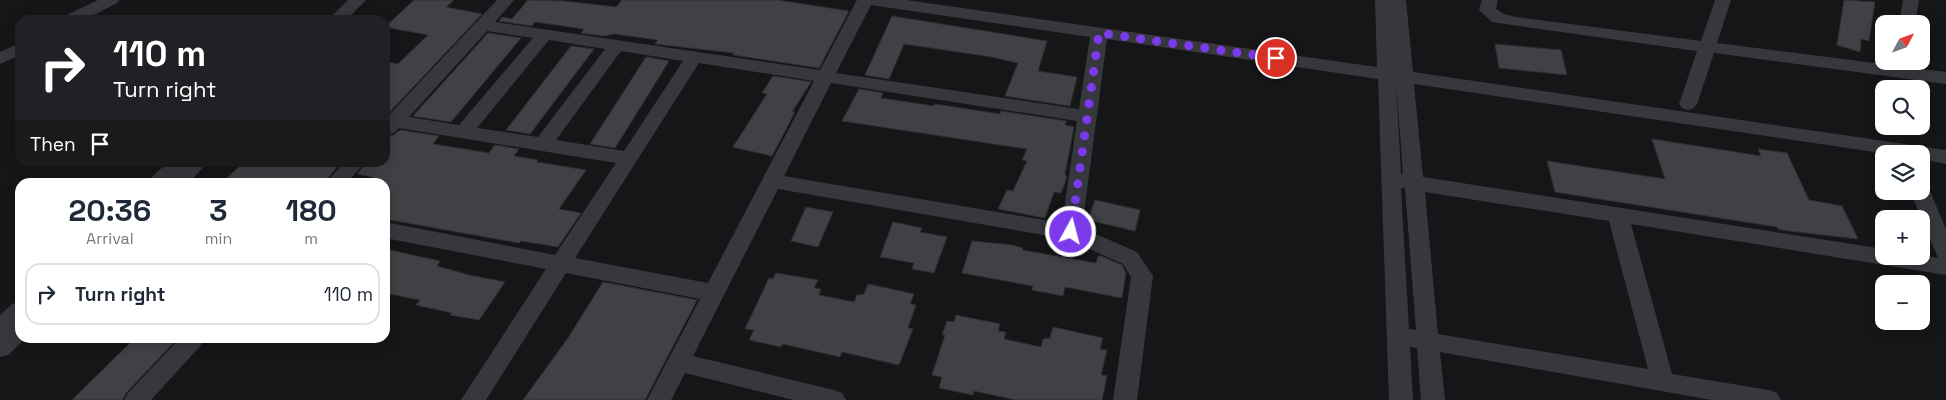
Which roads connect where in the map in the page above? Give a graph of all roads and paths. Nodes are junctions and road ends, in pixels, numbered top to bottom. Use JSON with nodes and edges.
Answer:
{"nodes":[{"id":1,"x":111,"y":0,"type":"edge"},
{"id":2,"x":358,"y":0,"type":"edge"},
{"id":3,"x":373,"y":0,"type":"edge"},
{"id":4,"x":506,"y":0,"type":"edge"},
{"id":5,"x":865,"y":0,"type":"edge"},
{"id":6,"x":872,"y":0,"type":"edge"},
{"id":7,"x":959,"y":0,"type":"edge"},
{"id":8,"x":1383,"y":0,"type":"edge"},
{"id":9,"x":1398,"y":0,"type":"edge"},
{"id":10,"x":1490,"y":0,"type":"edge"},
{"id":11,"x":1723,"y":0,"type":"edge"},
{"id":12,"x":1911,"y":0,"type":"edge"},
{"id":13,"x":82,"y":15,"type":"edge"},
{"id":14,"x":342,"y":15,"type":"edge"},
{"id":15,"x":357,"y":15,"type":"edge"},
{"id":16,"x":1908,"y":15,"type":"edge"},
{"id":17,"x":483,"y":25,"type":"junction"},
{"id":18,"x":1099,"y":33,"type":"junction"},
{"id":19,"x":546,"y":34,"type":"junction"},
{"id":20,"x":1185,"y":39,"type":"junction"},
{"id":21,"x":617,"y":44,"type":"junction"},
{"id":22,"x":1708,"y":47,"type":"junction"},
{"id":23,"x":15,"y":51,"type":"edge"},
{"id":24,"x":694,"y":57,"type":"junction"},
{"id":25,"x":0,"y":59,"type":"edge"},
{"id":26,"x":1875,"y":64,"type":"edge"},
{"id":27,"x":1395,"y":69,"type":"junction"},
{"id":28,"x":1913,"y":70,"type":"edge"},
{"id":29,"x":826,"y":77,"type":"junction"},
{"id":30,"x":1946,"y":78,"type":"edge"},
{"id":31,"x":1688,"y":104,"type":"junction"},
{"id":32,"x":1086,"y":116,"type":"junction"},
{"id":33,"x":390,"y":126,"type":"edge"},
{"id":34,"x":464,"y":131,"type":"junction"},
{"id":35,"x":1946,"y":143,"type":"edge"},
{"id":36,"x":543,"y":144,"type":"junction"},
{"id":37,"x":1883,"y":145,"type":"edge"},
{"id":38,"x":1891,"y":145,"type":"edge"},
{"id":39,"x":1924,"y":145,"type":"edge"},
{"id":40,"x":1930,"y":153,"type":"edge"},
{"id":41,"x":1946,"y":157,"type":"edge"},
{"id":42,"x":629,"y":158,"type":"junction"},
{"id":43,"x":176,"y":167,"type":"edge"},
{"id":44,"x":194,"y":167,"type":"edge"},
{"id":45,"x":351,"y":167,"type":"edge"},
{"id":46,"x":163,"y":178,"type":"edge"},
{"id":47,"x":182,"y":178,"type":"edge"},
{"id":48,"x":341,"y":178,"type":"edge"},
{"id":49,"x":1391,"y":180,"type":"junction"},
{"id":50,"x":772,"y":181,"type":"junction"},
{"id":51,"x":1414,"y":183,"type":"junction"},
{"id":52,"x":1924,"y":200,"type":"edge"},
{"id":53,"x":1618,"y":215,"type":"junction"},
{"id":54,"x":390,"y":231,"type":"edge"},
{"id":55,"x":1071,"y":232,"type":"junction"},
{"id":56,"x":1946,"y":253,"type":"edge"},
{"id":57,"x":561,"y":264,"type":"junction"},
{"id":58,"x":1946,"y":267,"type":"edge"},
{"id":59,"x":714,"y":293,"type":"junction"},
{"id":60,"x":15,"y":315,"type":"edge"},
{"id":61,"x":0,"y":329,"type":"edge"},
{"id":62,"x":15,"y":334,"type":"edge"},
{"id":63,"x":1398,"y":336,"type":"junction"},
{"id":64,"x":1428,"y":341,"type":"junction"},
{"id":65,"x":189,"y":343,"type":"edge"},
{"id":66,"x":0,"y":348,"type":"edge"},
{"id":67,"x":679,"y":362,"type":"junction"},
{"id":68,"x":1662,"y":382,"type":"junction"},
{"id":69,"x":136,"y":400,"type":"edge"},
{"id":70,"x":473,"y":400,"type":"edge"},
{"id":71,"x":659,"y":400,"type":"edge"},
{"id":72,"x":834,"y":400,"type":"edge"},
{"id":73,"x":1124,"y":400,"type":"edge"},
{"id":74,"x":1401,"y":400,"type":"edge"},
{"id":75,"x":1433,"y":400,"type":"edge"},
{"id":76,"x":1770,"y":400,"type":"edge"}],
"edges":[{"from":1,"to":13,"type":"street"},
{"from":2,"to":14,"type":"street"},
{"from":3,"to":15,"type":"street"},
{"from":4,"to":17,"type":"street"},
{"from":5,"to":29,"type":"street"},
{"from":6,"to":18,"type":"street"},
{"from":7,"to":20,"type":"street"},
{"from":8,"to":27,"type":"street"},
{"from":9,"to":27,"type":"street"},
{"from":10,"to":22,"type":"street"},
{"from":11,"to":22,"type":"street"},
{"from":12,"to":16,"type":"street"},
{"from":17,"to":19,"type":"street"},
{"from":17,"to":33,"type":"street"},
{"from":18,"to":20,"type":"street"},
{"from":18,"to":32,"type":"street"},
{"from":19,"to":21,"type":"street"},
{"from":19,"to":34,"type":"street"},
{"from":20,"to":27,"type":"street"},
{"from":21,"to":24,"type":"street"},
{"from":21,"to":36,"type":"street"},
{"from":22,"to":26,"type":"street"},
{"from":22,"to":31,"type":"street"},
{"from":23,"to":25,"type":"street"},
{"from":24,"to":29,"type":"street"},
{"from":24,"to":42,"type":"street"},
{"from":27,"to":31,"type":"street"},
{"from":27,"to":37,"type":"street"},
{"from":27,"to":49,"type":"street"},
{"from":27,"to":51,"type":"street"},
{"from":28,"to":30,"type":"street"},
{"from":29,"to":32,"type":"street"},
{"from":29,"to":50,"type":"street"},
{"from":31,"to":38,"type":"street"},
{"from":32,"to":55,"type":"street"},
{"from":33,"to":34,"type":"street"},
{"from":34,"to":36,"type":"street"},
{"from":35,"to":39,"type":"street"},
{"from":36,"to":42,"type":"street"},
{"from":40,"to":41,"type":"street"},
{"from":42,"to":57,"type":"street"},
{"from":43,"to":46,"type":"street"},
{"from":44,"to":47,"type":"street"},
{"from":45,"to":48,"type":"street"},
{"from":49,"to":51,"type":"street"},
{"from":49,"to":63,"type":"street"},
{"from":50,"to":55,"type":"street"},
{"from":50,"to":59,"type":"street"},
{"from":51,"to":53,"type":"street"},
{"from":51,"to":64,"type":"street"},
{"from":52,"to":56,"type":"street"},
{"from":53,"to":58,"type":"street"},
{"from":53,"to":68,"type":"street"},
{"from":54,"to":57,"type":"street"},
{"from":55,"to":73,"type":"street"},
{"from":57,"to":59,"type":"street"},
{"from":57,"to":70,"type":"street"},
{"from":59,"to":67,"type":"street"},
{"from":60,"to":61,"type":"street"},
{"from":62,"to":66,"type":"street"},
{"from":63,"to":64,"type":"street"},
{"from":63,"to":74,"type":"street"},
{"from":64,"to":68,"type":"street"},
{"from":64,"to":75,"type":"street"},
{"from":65,"to":69,"type":"street"},
{"from":67,"to":71,"type":"street"},
{"from":67,"to":72,"type":"street"},
{"from":68,"to":76,"type":"street"}]}
